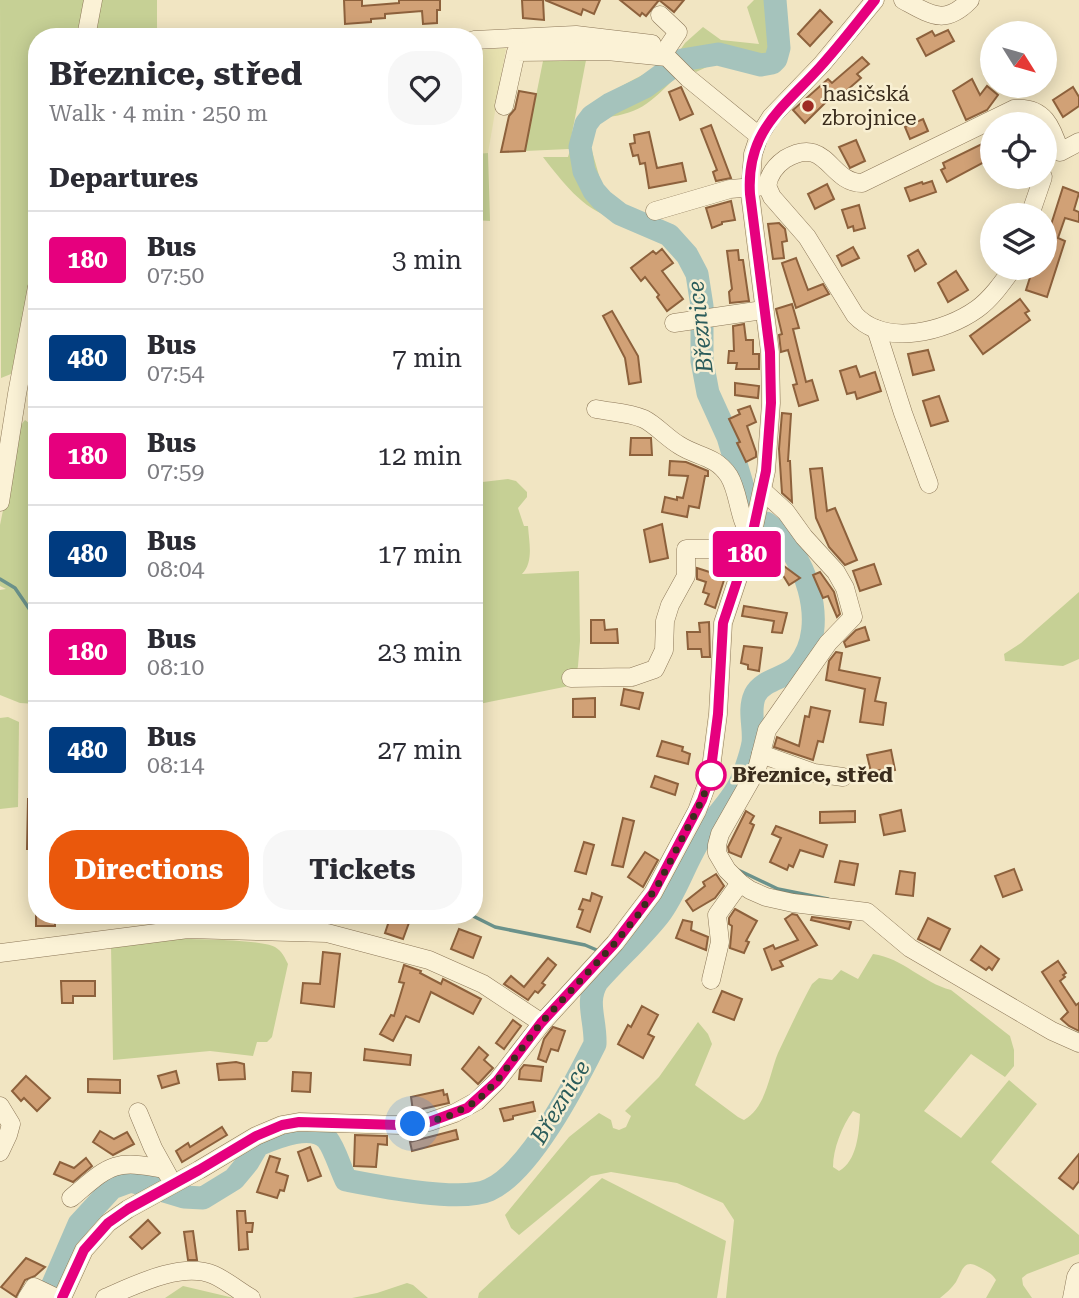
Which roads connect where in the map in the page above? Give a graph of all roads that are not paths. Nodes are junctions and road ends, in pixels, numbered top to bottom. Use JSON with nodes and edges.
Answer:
{"nodes":[{"id":1,"x":93,"y":0,"type":"edge"},
{"id":2,"x":875,"y":0,"type":"edge"},
{"id":3,"x":970,"y":0,"type":"edge"},
{"id":4,"x":910,"y":2,"type":"edge"},
{"id":5,"x":660,"y":15,"type":"dead end"},
{"id":6,"x":88,"y":28,"type":"edge"},
{"id":7,"x":483,"y":40,"type":"edge"},
{"id":8,"x":672,"y":59,"type":"junction"},
{"id":9,"x":503,"y":106,"type":"dead end"},
{"id":10,"x":759,"y":136,"type":"junction"},
{"id":11,"x":1079,"y":142,"type":"edge"},
{"id":12,"x":1060,"y":152,"type":"junction"},
{"id":13,"x":1057,"y":156,"type":"edge"},
{"id":14,"x":749,"y":186,"type":"junction"},
{"id":15,"x":768,"y":186,"type":"junction"},
{"id":16,"x":655,"y":211,"type":"dead end"},
{"id":17,"x":1003,"y":280,"type":"edge"},
{"id":18,"x":763,"y":310,"type":"junction"},
{"id":19,"x":674,"y":323,"type":"dead end"},
{"id":20,"x":876,"y":329,"type":"junction"},
{"id":21,"x":28,"y":335,"type":"edge"},
{"id":22,"x":596,"y":409,"type":"dead end"},
{"id":23,"x":929,"y":484,"type":"dead end"},
{"id":24,"x":763,"y":491,"type":"junction"},
{"id":25,"x":0,"y":502,"type":"edge"},
{"id":26,"x":750,"y":543,"type":"junction"},
{"id":27,"x":571,"y":678,"type":"dead end"},
{"id":28,"x":761,"y":754,"type":"junction"},
{"id":29,"x":843,"y":777,"type":"dead end"},
{"id":30,"x":704,"y":831,"type":"junction"},
{"id":31,"x":740,"y":883,"type":"junction"},
{"id":32,"x":0,"y":953,"type":"edge"},
{"id":33,"x":711,"y":980,"type":"dead end"},
{"id":34,"x":541,"y":1023,"type":"junction"},
{"id":35,"x":1079,"y":1043,"type":"edge"},
{"id":36,"x":0,"y":1106,"type":"edge"},
{"id":37,"x":138,"y":1112,"type":"dead end"},
{"id":38,"x":0,"y":1152,"type":"edge"},
{"id":39,"x":164,"y":1184,"type":"junction"},
{"id":40,"x":71,"y":1198,"type":"dead end"},
{"id":41,"x":1079,"y":1272,"type":"edge"},
{"id":42,"x":48,"y":1296,"type":"edge"},
{"id":43,"x":105,"y":1298,"type":"edge"},
{"id":44,"x":251,"y":1298,"type":"edge"},
{"id":45,"x":1072,"y":1298,"type":"edge"}],
"edges":[{"from":1,"to":6,"type":"street"},
{"from":2,"to":10,"type":"street"},
{"from":3,"to":4,"type":"street"},
{"from":5,"to":8,"type":"street"},
{"from":7,"to":8,"type":"street"},
{"from":8,"to":9,"type":"street"},
{"from":8,"to":10,"type":"street"},
{"from":10,"to":14,"type":"street"},
{"from":11,"to":12,"type":"street"},
{"from":12,"to":13,"type":"street"},
{"from":12,"to":15,"type":"street"},
{"from":14,"to":15,"type":"street"},
{"from":14,"to":16,"type":"street"},
{"from":14,"to":18,"type":"street"},
{"from":15,"to":20,"type":"street"},
{"from":17,"to":20,"type":"street"},
{"from":18,"to":19,"type":"street"},
{"from":18,"to":24,"type":"street"},
{"from":20,"to":23,"type":"street"},
{"from":21,"to":25,"type":"street"},
{"from":22,"to":26,"type":"street"},
{"from":24,"to":26,"type":"street"},
{"from":24,"to":28,"type":"street"},
{"from":26,"to":27,"type":"street"},
{"from":26,"to":30,"type":"street"},
{"from":28,"to":29,"type":"street"},
{"from":28,"to":30,"type":"street"},
{"from":30,"to":31,"type":"street"},
{"from":30,"to":34,"type":"street"},
{"from":31,"to":33,"type":"street"},
{"from":31,"to":35,"type":"street"},
{"from":32,"to":34,"type":"street"},
{"from":34,"to":39,"type":"street"},
{"from":36,"to":38,"type":"street"},
{"from":37,"to":39,"type":"street"},
{"from":39,"to":40,"type":"street"},
{"from":39,"to":42,"type":"street"},
{"from":41,"to":45,"type":"street"},
{"from":43,"to":44,"type":"street"}]}
